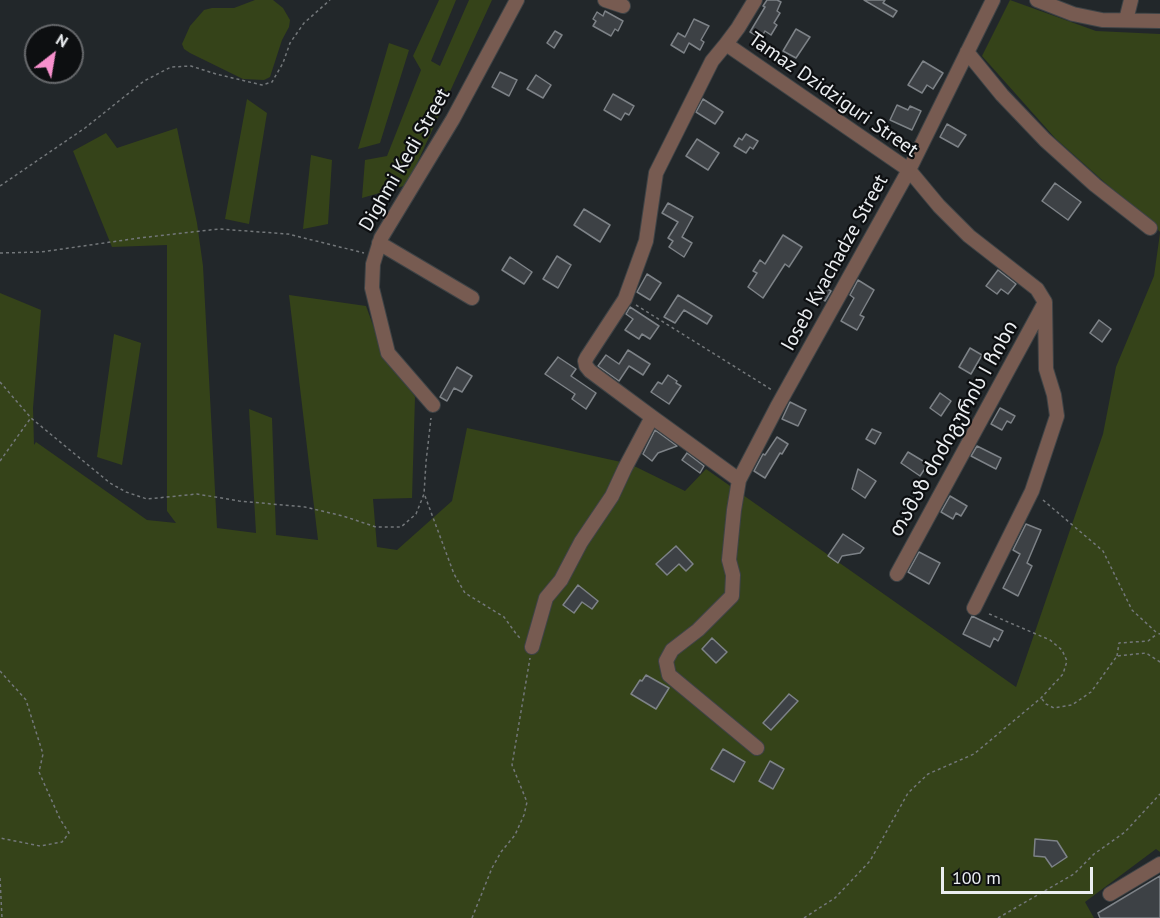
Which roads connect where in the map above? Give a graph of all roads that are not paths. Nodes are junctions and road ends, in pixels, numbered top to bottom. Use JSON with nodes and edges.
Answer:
{"nodes":[{"id":1,"x":517,"y":0,"type":"edge"},
{"id":2,"x":605,"y":0,"type":"edge"},
{"id":3,"x":993,"y":0,"type":"edge"},
{"id":4,"x":1037,"y":0,"type":"edge"},
{"id":5,"x":1131,"y":0,"type":"edge"},
{"id":6,"x":748,"y":3,"type":"edge"},
{"id":7,"x":623,"y":6,"type":"dead end"},
{"id":8,"x":1126,"y":20,"type":"junction"},
{"id":9,"x":1160,"y":21,"type":"edge"},
{"id":10,"x":726,"y":44,"type":"junction"},
{"id":11,"x":967,"y":52,"type":"junction"},
{"id":12,"x":909,"y":171,"type":"junction"},
{"id":13,"x":1150,"y":228,"type":"dead end"},
{"id":14,"x":377,"y":249,"type":"junction"},
{"id":15,"x":472,"y":298,"type":"dead end"},
{"id":16,"x":1045,"y":302,"type":"junction"},
{"id":17,"x":433,"y":405,"type":"road end"},
{"id":18,"x":652,"y":417,"type":"junction"},
{"id":19,"x":739,"y":480,"type":"junction"},
{"id":20,"x":897,"y":574,"type":"dead end"},
{"id":21,"x":974,"y":608,"type":"road end"},
{"id":22,"x":532,"y":647,"type":"road end"},
{"id":23,"x":757,"y":748,"type":"dead end"},
{"id":24,"x":1160,"y":864,"type":"edge"},
{"id":25,"x":1110,"y":894,"type":"dead end"}],
"edges":[{"from":1,"to":14,"type":"street","name":"Dighmi Kedi Street"},
{"from":2,"to":7,"type":"street"},
{"from":3,"to":11,"type":"street","name":"Ioseb Kvachadze Street"},
{"from":4,"to":8,"type":"street"},
{"from":5,"to":8,"type":"street"},
{"from":6,"to":10,"type":"street"},
{"from":8,"to":9,"type":"street"},
{"from":10,"to":12,"type":"street","name":"Tamaz Dzidziguri Street"},
{"from":10,"to":18,"type":"street"},
{"from":11,"to":12,"type":"street","name":"Ioseb Kvachadze Street"},
{"from":11,"to":13,"type":"street"},
{"from":12,"to":16,"type":"street","name":"Tamaz Dzidziguri Street"},
{"from":12,"to":19,"type":"street","name":"Ioseb Kvachadze Street"},
{"from":14,"to":15,"type":"street"},
{"from":14,"to":17,"type":"street","name":"Dighmi Kedi Street"},
{"from":16,"to":20,"type":"street","name":"თამაზ ძიძიგურის I ჩიხი"},
{"from":16,"to":21,"type":"street"},
{"from":18,"to":19,"type":"street"},
{"from":18,"to":22,"type":"street"},
{"from":19,"to":23,"type":"street","name":"Ioseb Kvachadze Street"},
{"from":24,"to":25,"type":"street"}]}
